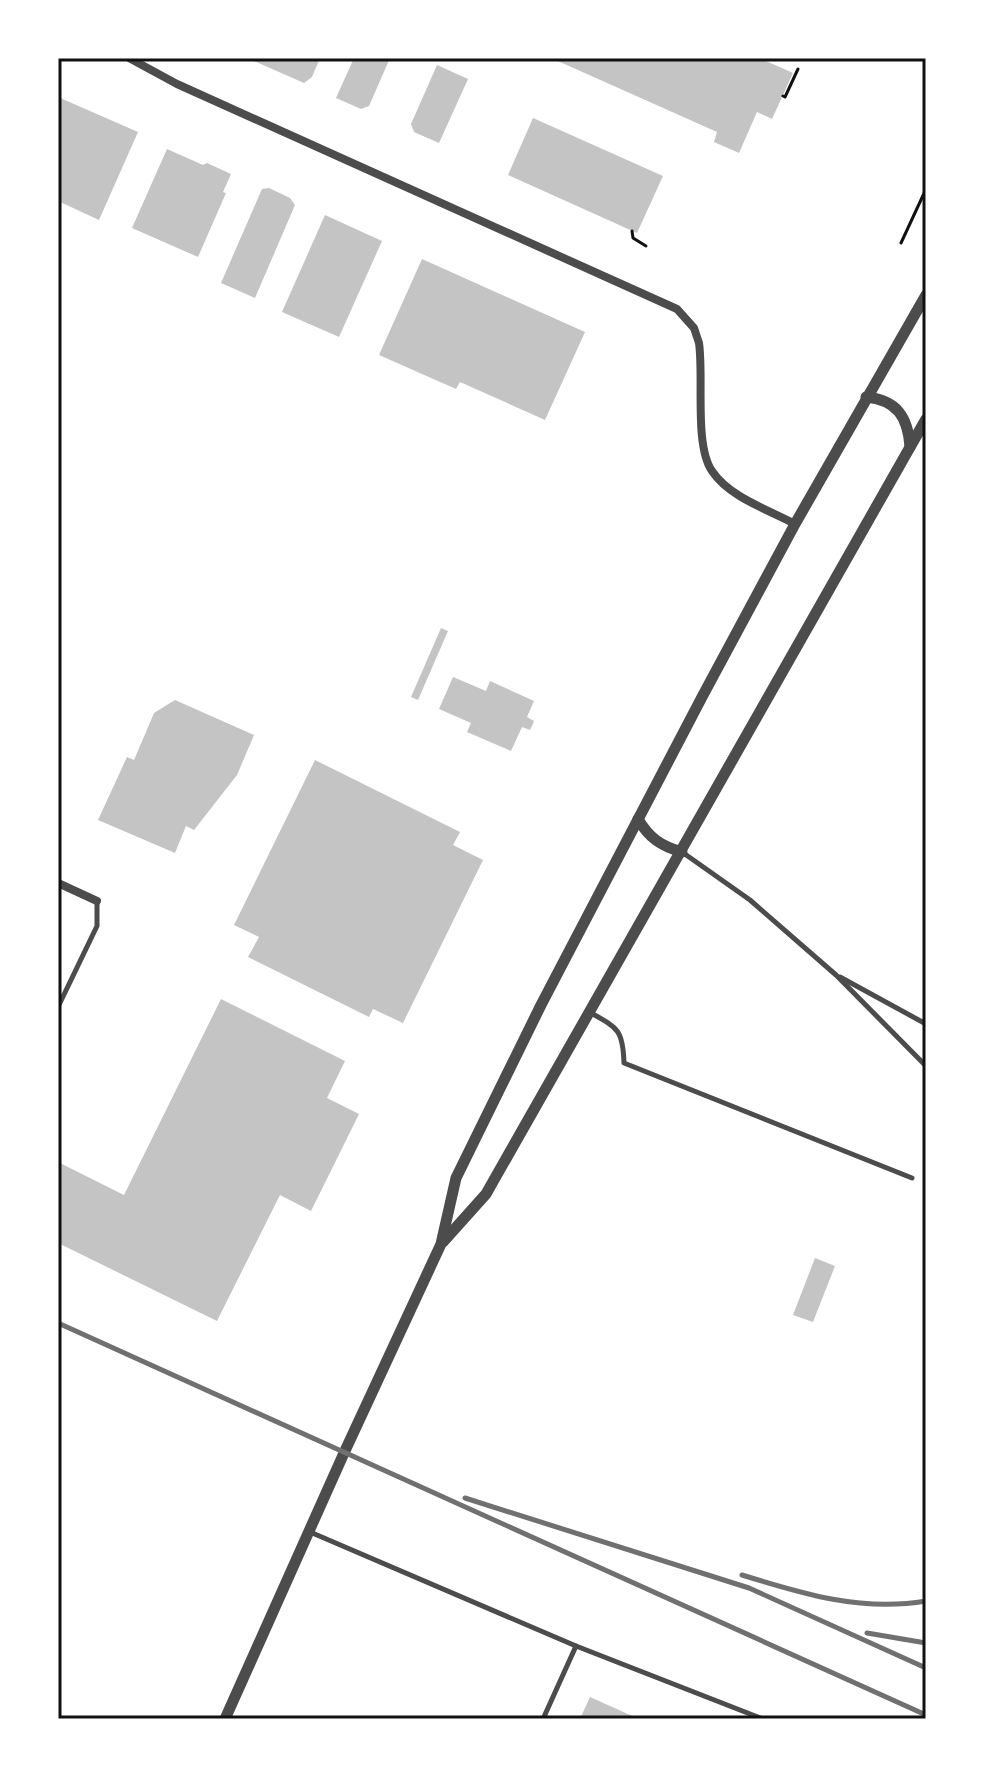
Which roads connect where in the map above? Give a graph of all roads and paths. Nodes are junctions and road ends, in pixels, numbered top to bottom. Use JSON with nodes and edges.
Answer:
{"nodes":[{"id":1,"x":129,"y":58,"type":"edge"},
{"id":2,"x":798,"y":69,"type":"dead end"},
{"id":3,"x":783,"y":96,"type":"dead end"},
{"id":4,"x":926,"y":189,"type":"edge"},
{"id":5,"x":632,"y":231,"type":"dead end"},
{"id":6,"x":901,"y":243,"type":"dead end"},
{"id":7,"x":646,"y":246,"type":"dead end"},
{"id":8,"x":926,"y":295,"type":"edge"},
{"id":9,"x":866,"y":397,"type":"junction"},
{"id":10,"x":926,"y":419,"type":"edge"},
{"id":11,"x":910,"y":447,"type":"junction"},
{"id":12,"x":795,"y":524,"type":"junction"},
{"id":13,"x":638,"y":819,"type":"junction"},
{"id":14,"x":682,"y":852,"type":"junction"},
{"id":15,"x":58,"y":883,"type":"edge"},
{"id":16,"x":97,"y":901,"type":"joint"},
{"id":17,"x":836,"y":975,"type":"junction"},
{"id":18,"x":58,"y":1007,"type":"edge"},
{"id":19,"x":590,"y":1012,"type":"junction"},
{"id":20,"x":926,"y":1024,"type":"edge"},
{"id":21,"x":926,"y":1066,"type":"edge"},
{"id":22,"x":912,"y":1178,"type":"dead end"},
{"id":23,"x":441,"y":1244,"type":"junction"},
{"id":24,"x":309,"y":1531,"type":"junction"},
{"id":25,"x":576,"y":1646,"type":"junction"},
{"id":26,"x":225,"y":1719,"type":"edge"},
{"id":27,"x":543,"y":1719,"type":"edge"},
{"id":28,"x":763,"y":1719,"type":"edge"}],
"edges":[{"from":1,"to":12,"type":"street"},
{"from":2,"to":3,"type":"path"},
{"from":4,"to":6,"type":"path"},
{"from":5,"to":7,"type":"path"},
{"from":8,"to":9,"type":"street"},
{"from":9,"to":11,"type":"street"},
{"from":9,"to":12,"type":"street"},
{"from":10,"to":11,"type":"street"},
{"from":11,"to":14,"type":"street"},
{"from":12,"to":13,"type":"street"},
{"from":13,"to":14,"type":"street"},
{"from":13,"to":23,"type":"street"},
{"from":14,"to":17,"type":"lane"},
{"from":14,"to":19,"type":"street"},
{"from":15,"to":16,"type":"street"},
{"from":16,"to":18,"type":"lane"},
{"from":17,"to":20,"type":"lane"},
{"from":17,"to":21,"type":"lane"},
{"from":19,"to":22,"type":"lane"},
{"from":19,"to":23,"type":"street"},
{"from":23,"to":24,"type":"street"},
{"from":24,"to":25,"type":"lane"},
{"from":24,"to":26,"type":"street"},
{"from":25,"to":27,"type":"lane"},
{"from":25,"to":28,"type":"lane"}]}
